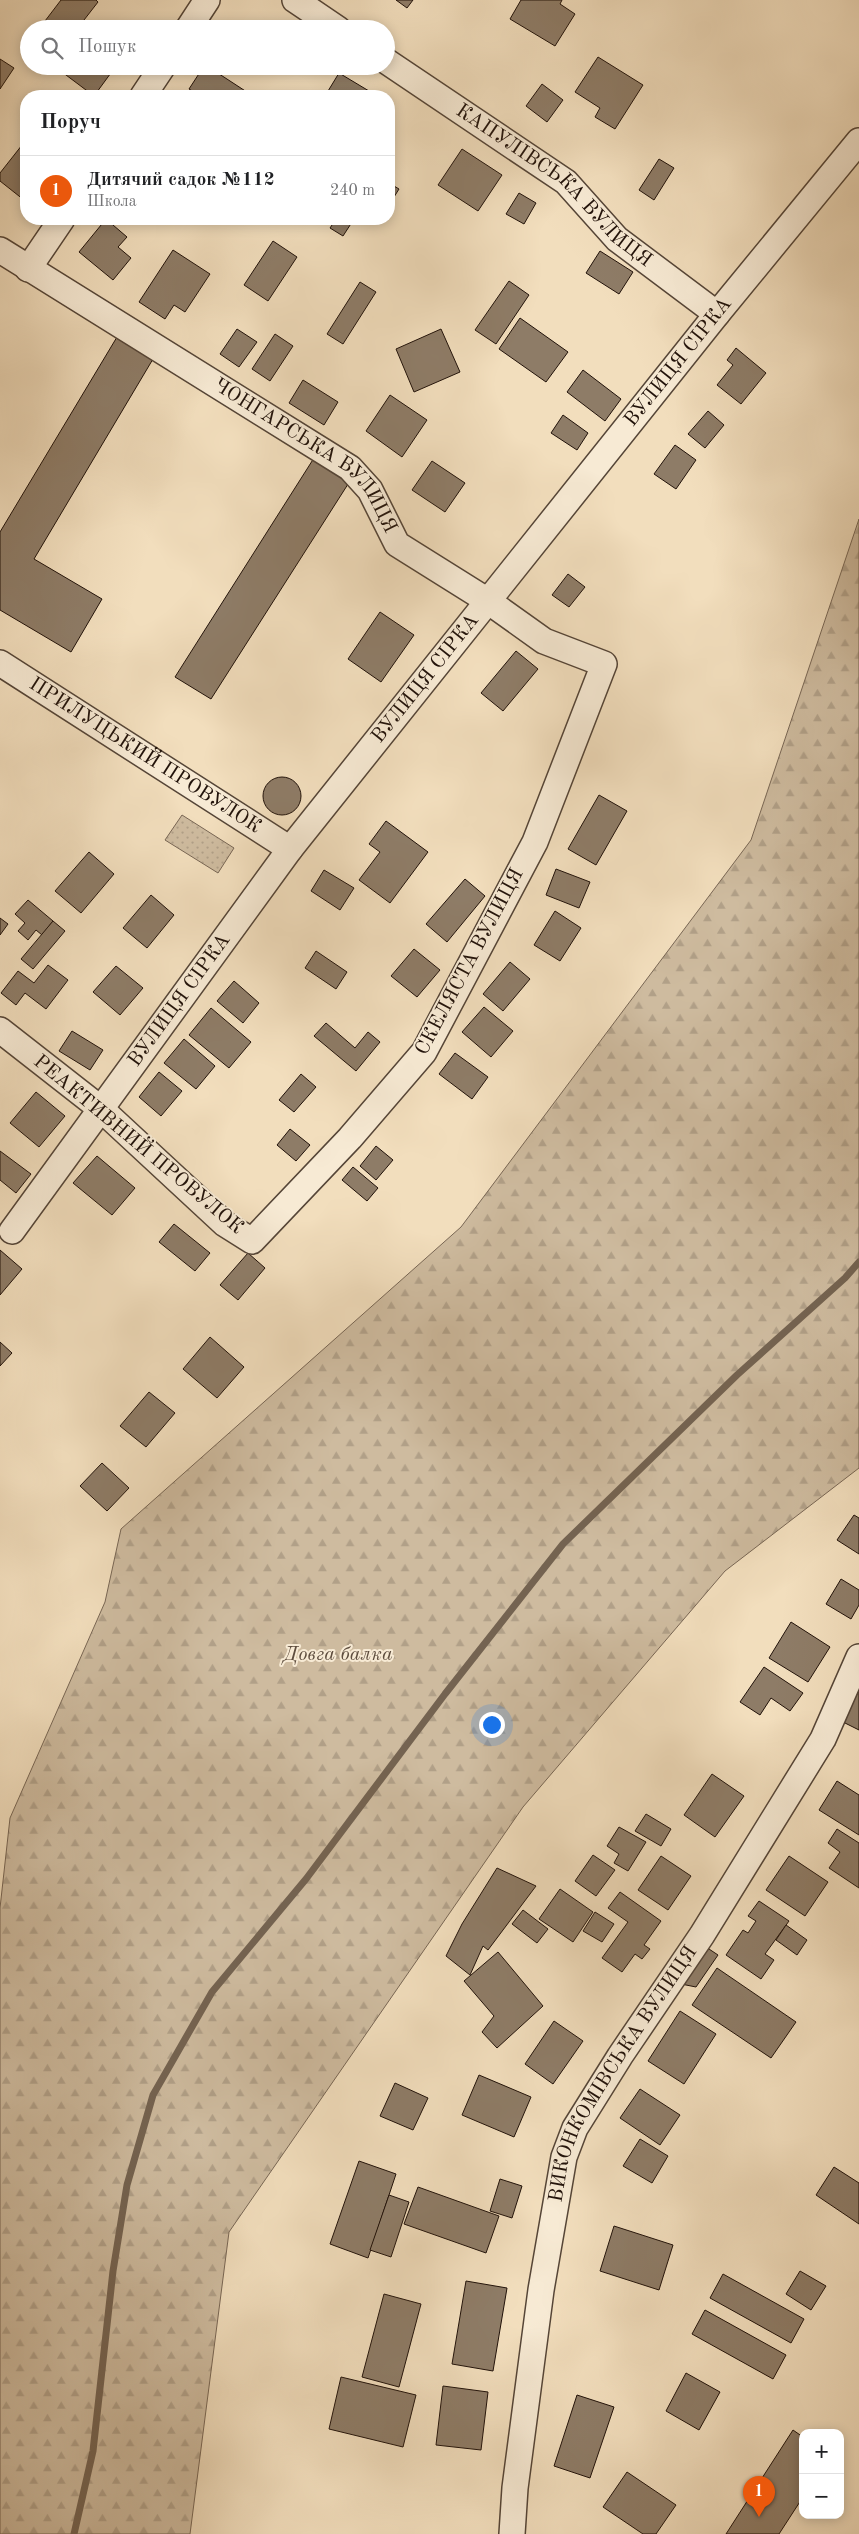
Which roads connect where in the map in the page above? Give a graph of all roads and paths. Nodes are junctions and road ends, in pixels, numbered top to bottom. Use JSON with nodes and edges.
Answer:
{"nodes":[{"id":1,"x":207,"y":0,"type":"edge"},
{"id":2,"x":295,"y":0,"type":"edge"},
{"id":3,"x":194,"y":20,"type":"edge"},
{"id":4,"x":325,"y":20,"type":"edge"},
{"id":5,"x":395,"y":67,"type":"edge"},
{"id":6,"x":157,"y":75,"type":"edge"},
{"id":7,"x":147,"y":90,"type":"edge"},
{"id":8,"x":859,"y":141,"type":"edge"},
{"id":9,"x":58,"y":225,"type":"edge"},
{"id":10,"x":0,"y":250,"type":"edge"},
{"id":11,"x":28,"y":269,"type":"junction"},
{"id":12,"x":718,"y":314,"type":"junction"},
{"id":13,"x":488,"y":601,"type":"junction"},
{"id":14,"x":0,"y":663,"type":"edge"},
{"id":15,"x":604,"y":664,"type":"joint"},
{"id":16,"x":290,"y":849,"type":"junction"},
{"id":17,"x":0,"y":1030,"type":"edge"},
{"id":18,"x":101,"y":1109,"type":"junction"},
{"id":19,"x":12,"y":1231,"type":"dead end"},
{"id":20,"x":252,"y":1241,"type":"joint"},
{"id":21,"x":859,"y":1657,"type":"edge"},
{"id":22,"x":512,"y":2534,"type":"edge"}],
"edges":[{"from":1,"to":3,"type":"street"},
{"from":2,"to":4,"type":"street"},
{"from":5,"to":12,"type":"street","name":"КАПУЛІВСЬКА ВУЛИЦЯ"},
{"from":6,"to":7,"type":"street"},
{"from":8,"to":12,"type":"street","name":"ВУЛИЦЯ СІРКА"},
{"from":9,"to":11,"type":"street"},
{"from":10,"to":11,"type":"street","name":"ЧОНГАРСЬКА ВУЛИЦЯ"},
{"from":11,"to":13,"type":"street","name":"ЧОНГАРСЬКА ВУЛИЦЯ"},
{"from":12,"to":13,"type":"street","name":"ВУЛИЦЯ СІРКА"},
{"from":13,"to":15,"type":"street","name":"ЧОНГАРСЬКА ВУЛИЦЯ"},
{"from":13,"to":16,"type":"street","name":"ВУЛИЦЯ СІРКА"},
{"from":14,"to":16,"type":"street","name":"ПРИЛУЦЬКИЙ ПРОВУЛОК"},
{"from":15,"to":20,"type":"street","name":"СКЕЛЯСТА ВУЛИЦЯ"},
{"from":16,"to":18,"type":"street","name":"ВУЛИЦЯ СІРКА"},
{"from":17,"to":18,"type":"street","name":"РЕАКТИВНИЙ ПРОВУЛОК"},
{"from":18,"to":19,"type":"street","name":"ВУЛИЦЯ СІРКА"},
{"from":18,"to":20,"type":"street","name":"РЕАКТИВНИЙ ПРОВУЛОК"},
{"from":21,"to":22,"type":"street","name":"ВИКОНКОМІВСЬКА ВУЛИЦЯ"}]}
